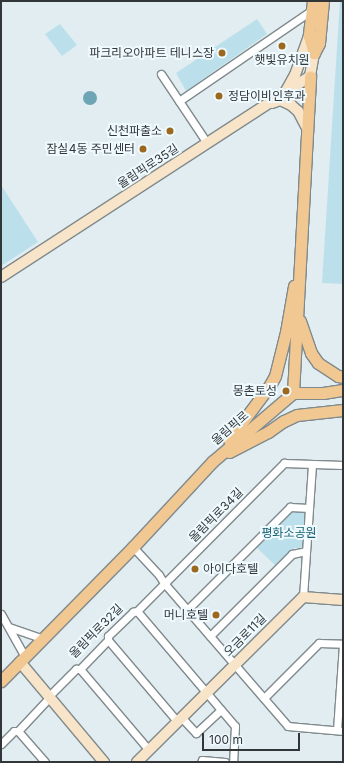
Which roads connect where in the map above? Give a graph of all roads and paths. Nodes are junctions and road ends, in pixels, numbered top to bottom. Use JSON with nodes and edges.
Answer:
{"nodes":[{"id":1,"x":323,"y":1,"type":"edge"},
{"id":2,"x":312,"y":6,"type":"edge"},
{"id":3,"x":309,"y":36,"type":"junction"},
{"id":4,"x":314,"y":53,"type":"junction"},
{"id":5,"x":161,"y":74,"type":"dead end"},
{"id":6,"x":310,"y":76,"type":"junction"},
{"id":7,"x":286,"y":91,"type":"junction"},
{"id":8,"x":179,"y":101,"type":"junction"},
{"id":9,"x":266,"y":104,"type":"junction"},
{"id":10,"x":308,"y":130,"type":"junction"},
{"id":11,"x":208,"y":142,"type":"junction"},
{"id":12,"x":300,"y":256,"type":"junction"},
{"id":13,"x":1,"y":277,"type":"edge"},
{"id":14,"x":298,"y":316,"type":"junction"},
{"id":15,"x":343,"y":377,"type":"edge"},
{"id":16,"x":343,"y":390,"type":"edge"},
{"id":17,"x":293,"y":393,"type":"junction"},
{"id":18,"x":323,"y":393,"type":"junction"},
{"id":19,"x":343,"y":398,"type":"edge"},
{"id":20,"x":343,"y":410,"type":"edge"},
{"id":21,"x":213,"y":460,"type":"junction"},
{"id":22,"x":312,"y":464,"type":"junction"},
{"id":23,"x":343,"y":465,"type":"edge"},
{"id":24,"x":310,"y":508,"type":"junction"},
{"id":25,"x":133,"y":547,"type":"junction"},
{"id":26,"x":306,"y":551,"type":"junction"},
{"id":27,"x":164,"y":583,"type":"junction"},
{"id":28,"x":303,"y":597,"type":"junction"},
{"id":29,"x":343,"y":600,"type":"edge"},
{"id":30,"x":187,"y":610,"type":"junction"},
{"id":31,"x":137,"y":611,"type":"junction"},
{"id":32,"x":1,"y":614,"type":"edge"},
{"id":33,"x":9,"y":627,"type":"junction"},
{"id":34,"x":210,"y":636,"type":"junction"},
{"id":35,"x":43,"y":639,"type":"junction"},
{"id":36,"x":108,"y":640,"type":"junction"},
{"id":37,"x":343,"y":645,"type":"edge"},
{"id":38,"x":22,"y":659,"type":"junction"},
{"id":39,"x":234,"y":664,"type":"junction"},
{"id":40,"x":80,"y":669,"type":"junction"},
{"id":41,"x":1,"y":681,"type":"edge"},
{"id":42,"x":206,"y":693,"type":"junction"},
{"id":43,"x":49,"y":698,"type":"junction"},
{"id":44,"x":264,"y":698,"type":"junction"},
{"id":45,"x":221,"y":710,"type":"junction"},
{"id":46,"x":179,"y":719,"type":"junction"},
{"id":47,"x":340,"y":730,"type":"edge"},
{"id":48,"x":18,"y":731,"type":"junction"},
{"id":49,"x":1,"y":744,"type":"edge"},
{"id":50,"x":149,"y":750,"type":"junction"},
{"id":51,"x":45,"y":762,"type":"edge"},
{"id":52,"x":104,"y":762,"type":"edge"},
{"id":53,"x":137,"y":762,"type":"edge"},
{"id":54,"x":201,"y":762,"type":"edge"},
{"id":55,"x":225,"y":762,"type":"edge"},
{"id":56,"x":233,"y":762,"type":"edge"}],
"edges":[{"from":1,"to":4,"type":"main road"},
{"from":2,"to":3,"type":"main road"},
{"from":2,"to":8,"type":"street"},
{"from":3,"to":4,"type":"main road"},
{"from":3,"to":7,"type":"street"},
{"from":4,"to":6,"type":"street"},
{"from":5,"to":8,"type":"street"},
{"from":6,"to":7,"type":"street","name":"올림픽로35길"},
{"from":6,"to":10,"type":"main road"},
{"from":7,"to":9,"type":"street","name":"올림픽로35길"},
{"from":8,"to":11,"type":"street"},
{"from":9,"to":10,"type":"street"},
{"from":9,"to":11,"type":"street","name":"올림픽로35길"},
{"from":10,"to":12,"type":"main road"},
{"from":11,"to":13,"type":"street","name":"올림픽로35길"},
{"from":12,"to":14,"type":"main road"},
{"from":12,"to":21,"type":"main road"},
{"from":14,"to":15,"type":"main road"},
{"from":14,"to":17,"type":"main road"},
{"from":16,"to":18,"type":"main road"},
{"from":17,"to":18,"type":"main road"},
{"from":17,"to":21,"type":"main road","name":"올림픽로"},
{"from":18,"to":19,"type":"main road"},
{"from":20,"to":21,"type":"main road"},
{"from":21,"to":25,"type":"main road","name":"올림픽로"},
{"from":22,"to":23,"type":"street"},
{"from":22,"to":24,"type":"street"},
{"from":22,"to":27,"type":"street","name":"올림픽로34길"},
{"from":24,"to":26,"type":"street"},
{"from":24,"to":30,"type":"street"},
{"from":25,"to":27,"type":"street"},
{"from":25,"to":35,"type":"main road","name":"올림픽로"},
{"from":26,"to":28,"type":"street"},
{"from":26,"to":34,"type":"street"},
{"from":27,"to":30,"type":"street"},
{"from":27,"to":31,"type":"street","name":"올림픽로32길"},
{"from":28,"to":29,"type":"street"},
{"from":28,"to":39,"type":"street","name":"오금로11길"},
{"from":30,"to":34,"type":"street"},
{"from":31,"to":36,"type":"street","name":"올림픽로32길"},
{"from":31,"to":42,"type":"street"},
{"from":32,"to":33,"type":"street"},
{"from":33,"to":35,"type":"street"},
{"from":33,"to":38,"type":"street"},
{"from":34,"to":39,"type":"street"},
{"from":35,"to":38,"type":"main road","name":"올림픽로"},
{"from":36,"to":40,"type":"street","name":"올림픽로32길"},
{"from":36,"to":46,"type":"street"},
{"from":37,"to":44,"type":"street"},
{"from":37,"to":47,"type":"street"},
{"from":38,"to":41,"type":"main road","name":"올림픽로"},
{"from":38,"to":43,"type":"street"},
{"from":39,"to":42,"type":"street","name":"오금로11길"},
{"from":39,"to":44,"type":"street"},
{"from":40,"to":43,"type":"street","name":"올림픽로32길"},
{"from":40,"to":50,"type":"street"},
{"from":42,"to":45,"type":"street"},
{"from":42,"to":46,"type":"street","name":"오금로11길"},
{"from":43,"to":48,"type":"street","name":"올림픽로32길"},
{"from":43,"to":52,"type":"street"},
{"from":44,"to":47,"type":"street"},
{"from":45,"to":46,"type":"street"},
{"from":45,"to":56,"type":"street"},
{"from":46,"to":50,"type":"street","name":"오금로11길"},
{"from":48,"to":49,"type":"street","name":"올림픽로32길"},
{"from":48,"to":51,"type":"street"},
{"from":50,"to":53,"type":"street","name":"오금로11길"},
{"from":54,"to":55,"type":"street"}]}
